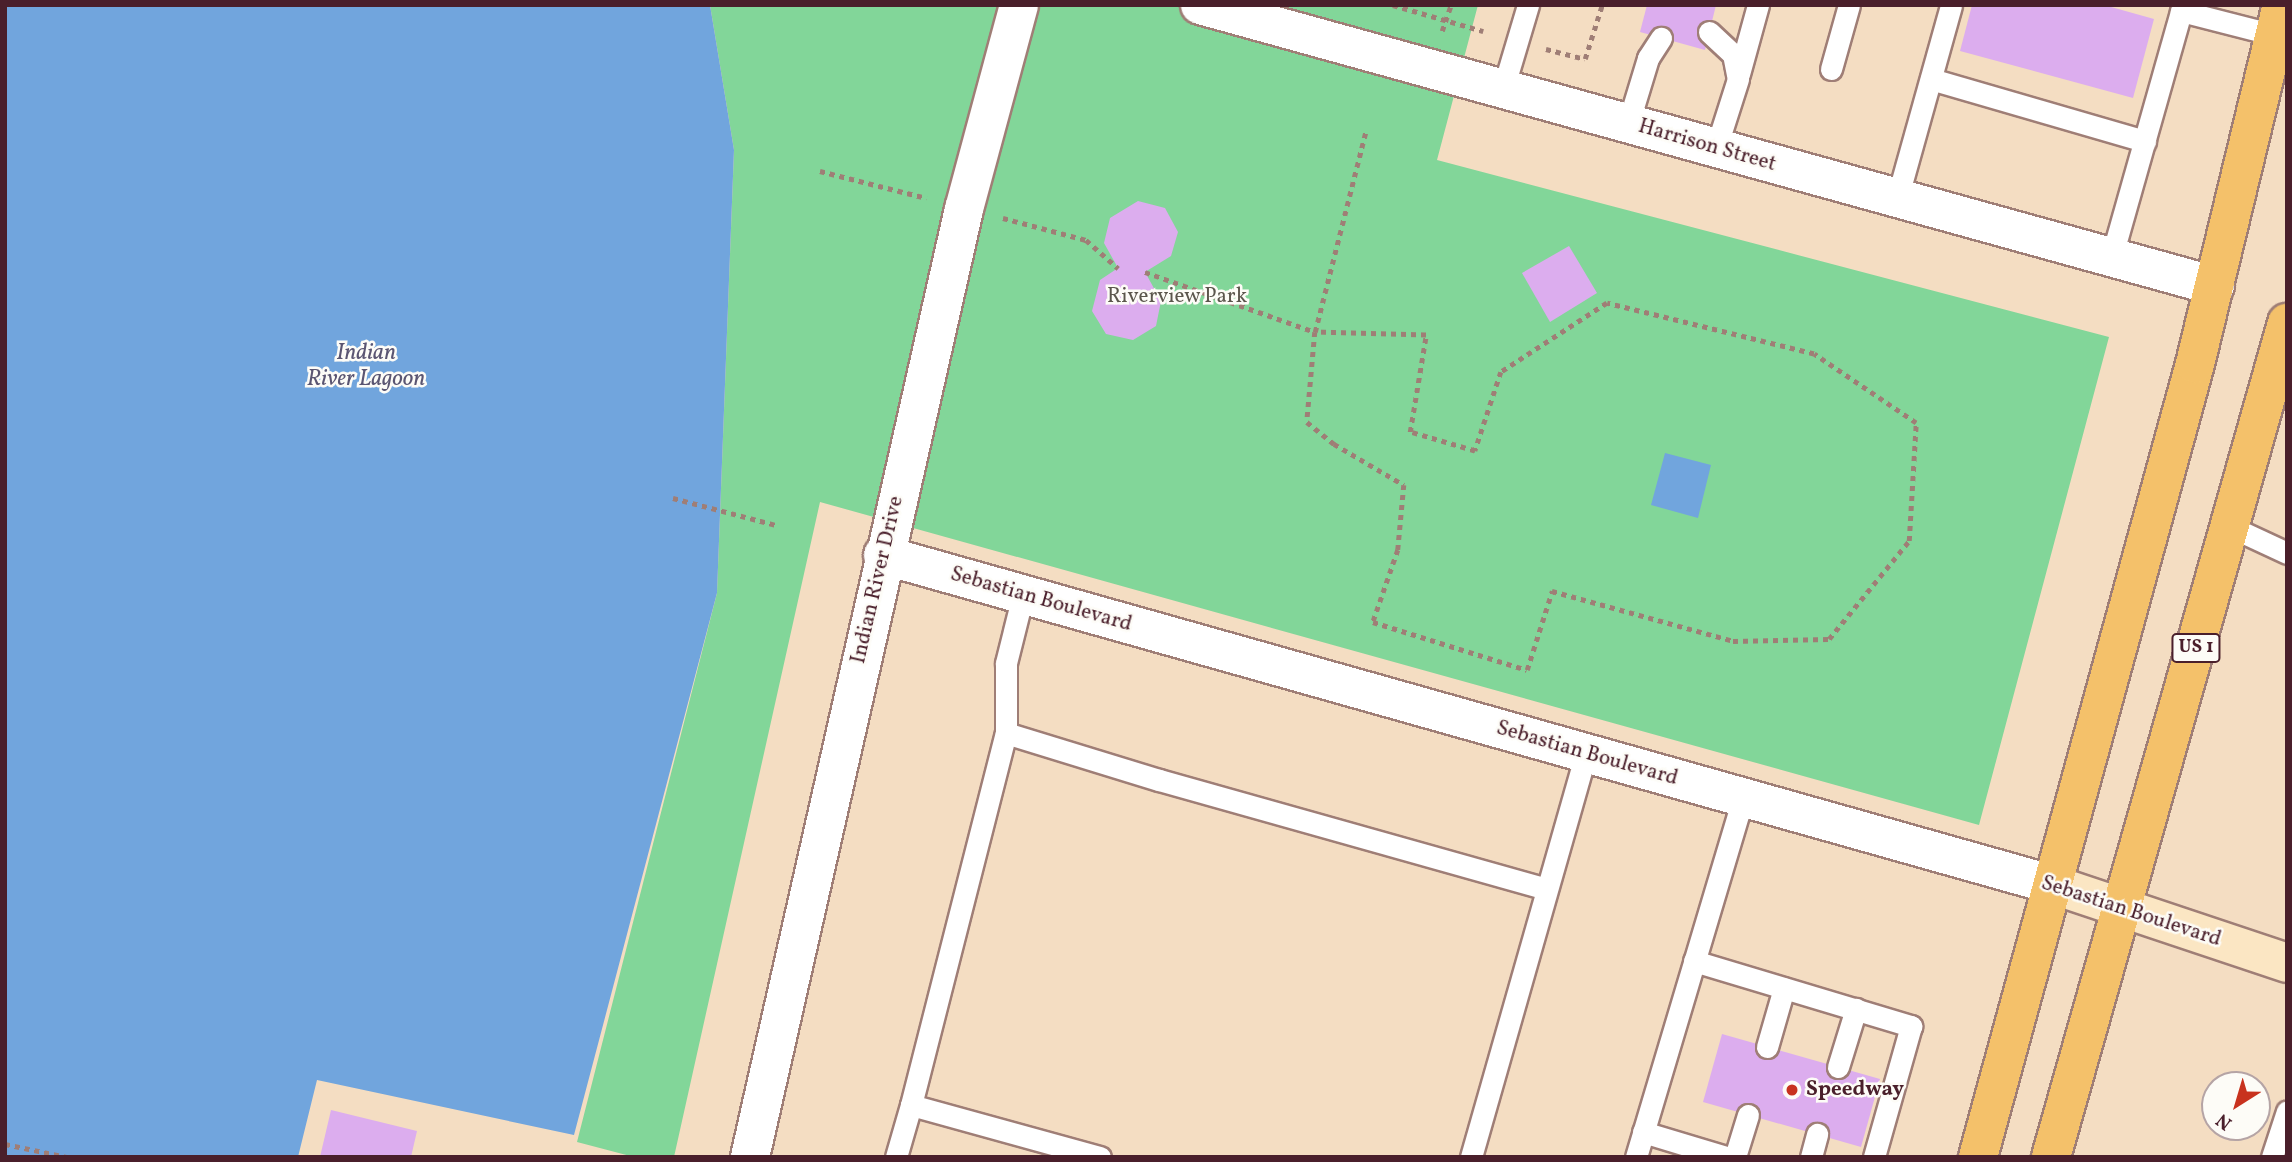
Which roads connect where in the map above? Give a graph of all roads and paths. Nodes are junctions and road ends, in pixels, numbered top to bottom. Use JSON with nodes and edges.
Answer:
{"nodes":[{"id":1,"x":1018,"y":5,"type":"edge"},
{"id":2,"x":1200,"y":5,"type":"edge"},
{"id":3,"x":1393,"y":5,"type":"edge"},
{"id":4,"x":1451,"y":5,"type":"edge"},
{"id":5,"x":1528,"y":5,"type":"edge"},
{"id":6,"x":1602,"y":5,"type":"edge"},
{"id":7,"x":1758,"y":5,"type":"edge"},
{"id":8,"x":1849,"y":5,"type":"edge"},
{"id":9,"x":1951,"y":5,"type":"edge"},
{"id":10,"x":1446,"y":20,"type":"junction"},
{"id":11,"x":2278,"y":20,"type":"edge"},
{"id":12,"x":1483,"y":31,"type":"dead end"},
{"id":13,"x":1709,"y":32,"type":"dead end"},
{"id":14,"x":1661,"y":38,"type":"dead end"},
{"id":15,"x":1539,"y":47,"type":"dead end"},
{"id":16,"x":1831,"y":69,"type":"dead end"},
{"id":17,"x":1738,"y":79,"type":"junction"},
{"id":18,"x":1931,"y":79,"type":"junction"},
{"id":19,"x":1503,"y":89,"type":"junction"},
{"id":20,"x":1628,"y":124,"type":"junction"},
{"id":21,"x":1366,"y":130,"type":"dead end"},
{"id":22,"x":2144,"y":141,"type":"junction"},
{"id":23,"x":1716,"y":148,"type":"junction"},
{"id":24,"x":820,"y":171,"type":"dead end"},
{"id":25,"x":1897,"y":199,"type":"junction"},
{"id":26,"x":933,"y":200,"type":"dead end"},
{"id":27,"x":1000,"y":217,"type":"dead end"},
{"id":28,"x":2111,"y":259,"type":"junction"},
{"id":29,"x":1118,"y":268,"type":"dead end"},
{"id":30,"x":1145,"y":272,"type":"dead end"},
{"id":31,"x":2215,"y":286,"type":"junction"},
{"id":32,"x":2287,"y":323,"type":"edge"},
{"id":33,"x":1315,"y":332,"type":"junction"},
{"id":34,"x":673,"y":498,"type":"dead end"},
{"id":35,"x":776,"y":525,"type":"dead end"},
{"id":36,"x":2231,"y":527,"type":"junction"},
{"id":37,"x":2287,"y":553,"type":"edge"},
{"id":38,"x":883,"y":555,"type":"junction"},
{"id":39,"x":1023,"y":595,"type":"junction"},
{"id":40,"x":1006,"y":733,"type":"junction"},
{"id":41,"x":1586,"y":753,"type":"junction"},
{"id":42,"x":1744,"y":797,"type":"junction"},
{"id":43,"x":2054,"y":886,"type":"junction"},
{"id":44,"x":1546,"y":889,"type":"junction"},
{"id":45,"x":2121,"y":908,"type":"junction"},
{"id":46,"x":1694,"y":961,"type":"junction"},
{"id":47,"x":2287,"y":963,"type":"edge"},
{"id":48,"x":1784,"y":988,"type":"junction"},
{"id":49,"x":1856,"y":1009,"type":"junction"},
{"id":50,"x":1767,"y":1047,"type":"dead end"},
{"id":51,"x":1838,"y":1067,"type":"dead end"},
{"id":52,"x":911,"y":1105,"type":"junction"},
{"id":53,"x":2287,"y":1111,"type":"edge"},
{"id":54,"x":1748,"y":1115,"type":"dead end"},
{"id":55,"x":1643,"y":1132,"type":"junction"},
{"id":56,"x":1817,"y":1134,"type":"dead end"},
{"id":57,"x":5,"y":1144,"type":"edge"},
{"id":58,"x":67,"y":1157,"type":"edge"},
{"id":59,"x":750,"y":1157,"type":"edge"},
{"id":60,"x":896,"y":1157,"type":"edge"},
{"id":61,"x":1100,"y":1157,"type":"edge"},
{"id":62,"x":1471,"y":1157,"type":"edge"},
{"id":63,"x":1636,"y":1157,"type":"edge"},
{"id":64,"x":1726,"y":1157,"type":"edge"},
{"id":65,"x":1735,"y":1157,"type":"edge"},
{"id":66,"x":1811,"y":1157,"type":"edge"},
{"id":67,"x":1874,"y":1157,"type":"edge"},
{"id":68,"x":1978,"y":1157,"type":"edge"},
{"id":69,"x":2051,"y":1157,"type":"edge"},
{"id":70,"x":2272,"y":1157,"type":"edge"}],
"edges":[{"from":1,"to":38,"type":"street","name":"Indian River Drive"},
{"from":2,"to":19,"type":"street","name":"Harrison Street"},
{"from":3,"to":10,"type":"path"},
{"from":4,"to":10,"type":"path"},
{"from":5,"to":19,"type":"lane"},
{"from":6,"to":15,"type":"path"},
{"from":7,"to":17,"type":"lane"},
{"from":8,"to":16,"type":"lane"},
{"from":9,"to":18,"type":"lane"},
{"from":10,"to":12,"type":"path"},
{"from":11,"to":22,"type":"lane"},
{"from":11,"to":31,"type":"main road"},
{"from":13,"to":17,"type":"lane"},
{"from":14,"to":20,"type":"lane"},
{"from":17,"to":23,"type":"lane"},
{"from":18,"to":22,"type":"lane"},
{"from":18,"to":25,"type":"lane"},
{"from":19,"to":20,"type":"street","name":"Harrison Street"},
{"from":20,"to":23,"type":"street","name":"Harrison Street"},
{"from":21,"to":33,"type":"path"},
{"from":22,"to":28,"type":"lane"},
{"from":23,"to":25,"type":"street","name":"Harrison Street"},
{"from":24,"to":26,"type":"path"},
{"from":25,"to":28,"type":"street","name":"Harrison Street"},
{"from":27,"to":29,"type":"path"},
{"from":28,"to":31,"type":"street","name":"Harrison Street"},
{"from":30,"to":33,"type":"path"},
{"from":31,"to":43,"type":"main road"},
{"from":32,"to":36,"type":"main road","number":"US 1"},
{"from":33,"to":33,"type":"path"},
{"from":34,"to":35,"type":"path"},
{"from":36,"to":37,"type":"lane"},
{"from":36,"to":45,"type":"main road","number":"US 1"},
{"from":38,"to":39,"type":"street","name":"Sebastian Boulevard"},
{"from":38,"to":59,"type":"street","name":"Indian River Drive"},
{"from":39,"to":40,"type":"lane"},
{"from":39,"to":41,"type":"street","name":"Sebastian Boulevard"},
{"from":40,"to":44,"type":"lane"},
{"from":40,"to":52,"type":"lane"},
{"from":41,"to":42,"type":"street","name":"Sebastian Boulevard"},
{"from":41,"to":44,"type":"lane"},
{"from":42,"to":43,"type":"street","name":"Sebastian Boulevard"},
{"from":42,"to":46,"type":"lane"},
{"from":43,"to":45,"type":"main road","name":"Sebastian Boulevard"},
{"from":43,"to":68,"type":"main road"},
{"from":44,"to":62,"type":"lane"},
{"from":45,"to":47,"type":"main road","name":"Sebastian Boulevard"},
{"from":45,"to":69,"type":"main road","number":"US 1"},
{"from":46,"to":48,"type":"lane"},
{"from":46,"to":55,"type":"lane"},
{"from":48,"to":49,"type":"lane"},
{"from":48,"to":50,"type":"lane"},
{"from":49,"to":51,"type":"lane"},
{"from":49,"to":67,"type":"lane"},
{"from":52,"to":60,"type":"lane"},
{"from":52,"to":61,"type":"lane"},
{"from":53,"to":70,"type":"lane"},
{"from":54,"to":65,"type":"lane"},
{"from":55,"to":63,"type":"lane"},
{"from":55,"to":64,"type":"lane"},
{"from":56,"to":66,"type":"lane"},
{"from":57,"to":58,"type":"path"}]}
